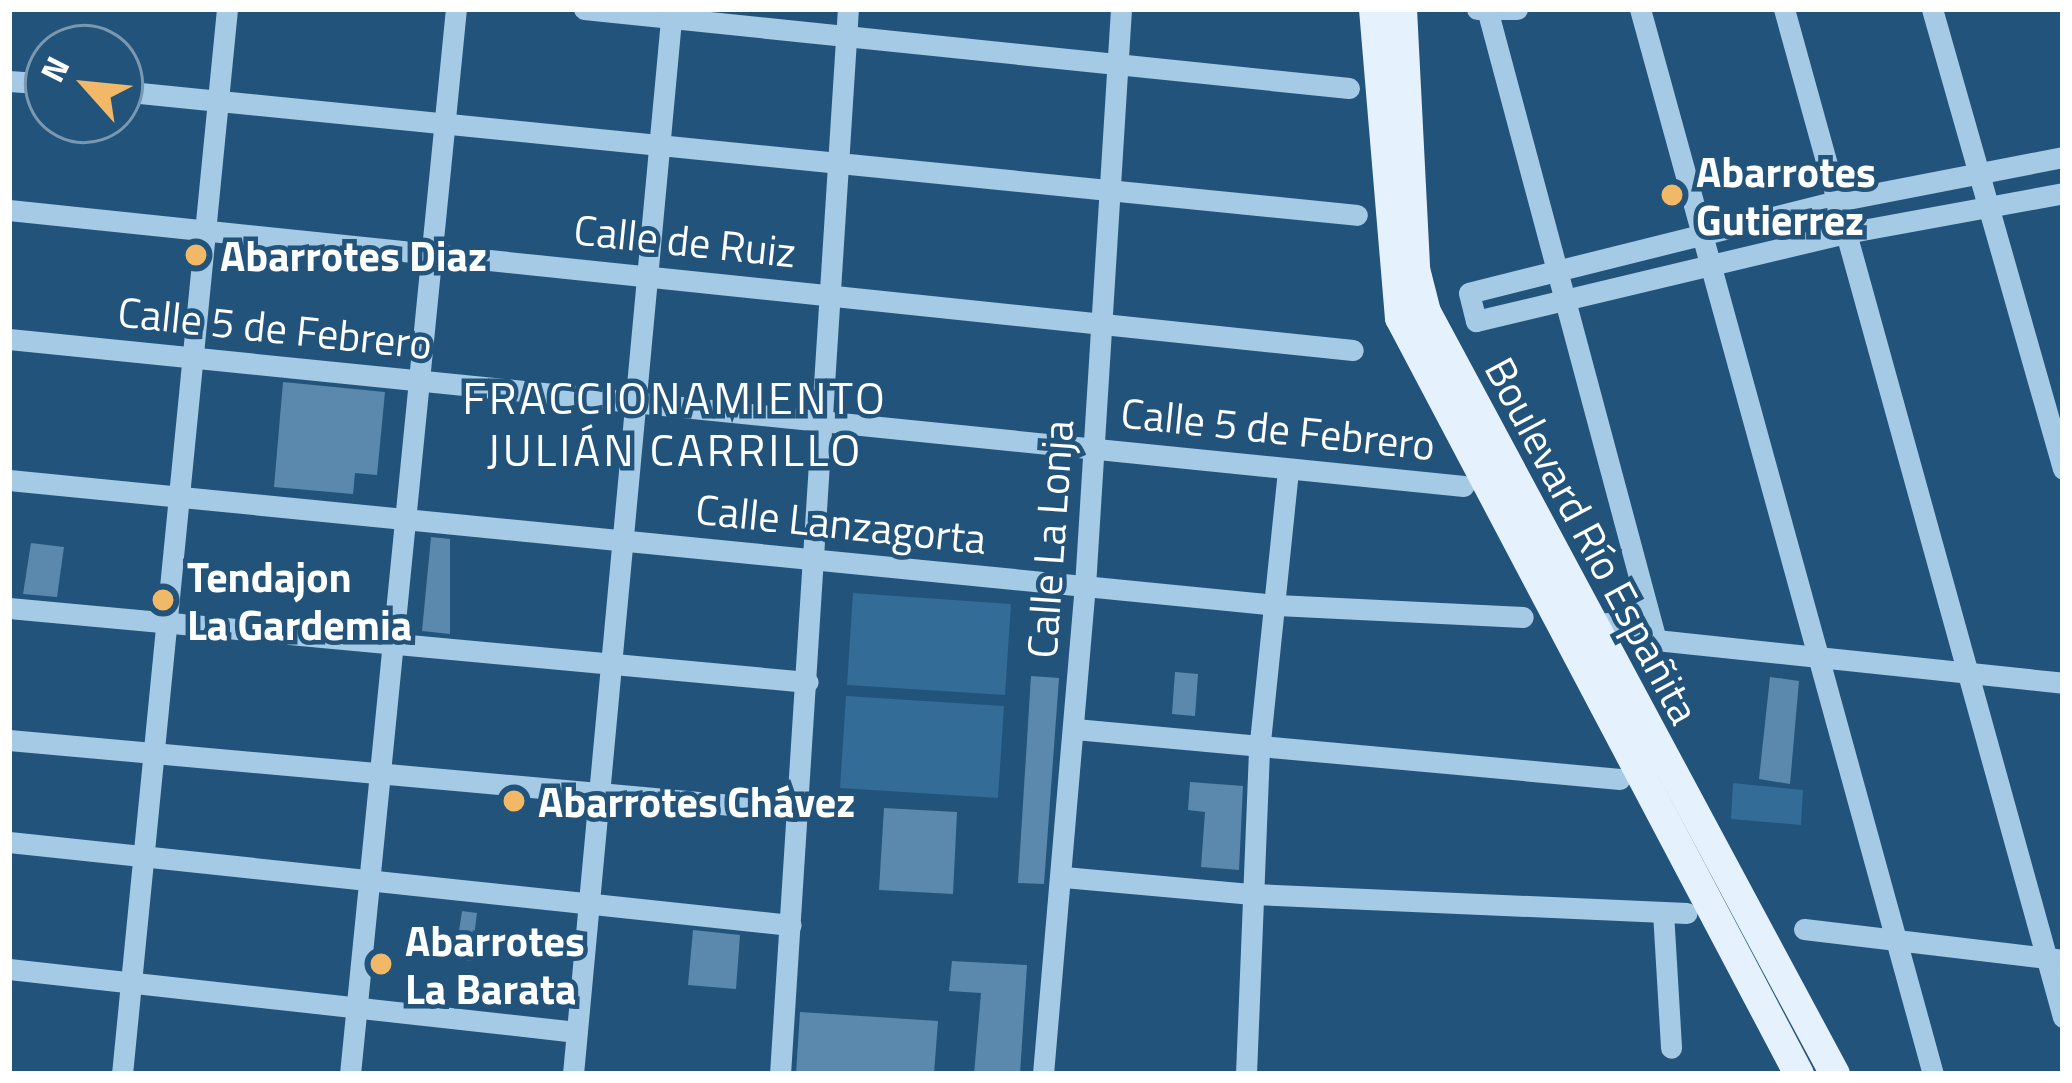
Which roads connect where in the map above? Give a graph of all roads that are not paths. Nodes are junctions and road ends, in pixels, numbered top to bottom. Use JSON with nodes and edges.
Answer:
{"nodes":[{"id":1,"x":227,"y":9,"type":"edge"},
{"id":2,"x":457,"y":9,"type":"edge"},
{"id":3,"x":584,"y":9,"type":"edge"},
{"id":4,"x":848,"y":9,"type":"edge"},
{"id":5,"x":1121,"y":9,"type":"edge"},
{"id":6,"x":1374,"y":9,"type":"edge"},
{"id":7,"x":1402,"y":9,"type":"edge"},
{"id":8,"x":1517,"y":9,"type":"edge"},
{"id":9,"x":1640,"y":9,"type":"edge"},
{"id":10,"x":1784,"y":9,"type":"edge"},
{"id":11,"x":1932,"y":9,"type":"edge"},
{"id":12,"x":1484,"y":10,"type":"edge"},
{"id":13,"x":672,"y":13,"type":"edge"},
{"id":14,"x":846,"y":41,"type":"junction"},
{"id":15,"x":1118,"y":63,"type":"junction"},
{"id":16,"x":1348,"y":88,"type":"dead end"},
{"id":17,"x":144,"y":93,"type":"edge"},
{"id":18,"x":218,"y":100,"type":"junction"},
{"id":19,"x":445,"y":122,"type":"junction"},
{"id":20,"x":660,"y":142,"type":"junction"},
{"id":21,"x":2063,"y":157,"type":"edge"},
{"id":22,"x":836,"y":169,"type":"junction"},
{"id":23,"x":1978,"y":174,"type":"junction"},
{"id":24,"x":2063,"y":193,"type":"edge"},
{"id":25,"x":1111,"y":194,"type":"junction"},
{"id":26,"x":1837,"y":201,"type":"junction"},
{"id":27,"x":1987,"y":207,"type":"junction"},
{"id":28,"x":9,"y":210,"type":"edge"},
{"id":29,"x":1358,"y":215,"type":"dead end"},
{"id":30,"x":206,"y":230,"type":"junction"},
{"id":31,"x":1846,"y":233,"type":"junction"},
{"id":32,"x":1704,"y":238,"type":"junction"},
{"id":33,"x":432,"y":254,"type":"junction"},
{"id":34,"x":1555,"y":268,"type":"junction"},
{"id":35,"x":1712,"y":268,"type":"junction"},
{"id":36,"x":647,"y":275,"type":"junction"},
{"id":37,"x":834,"y":294,"type":"junction"},
{"id":38,"x":1563,"y":297,"type":"junction"},
{"id":39,"x":1102,"y":323,"type":"junction"},
{"id":40,"x":9,"y":339,"type":"edge"},
{"id":41,"x":1353,"y":350,"type":"dead end"},
{"id":42,"x":194,"y":357,"type":"junction"},
{"id":43,"x":419,"y":380,"type":"junction"},
{"id":44,"x":635,"y":403,"type":"junction"},
{"id":45,"x":826,"y":422,"type":"junction"},
{"id":46,"x":1094,"y":449,"type":"junction"},
{"id":47,"x":1288,"y":469,"type":"junction"},
{"id":48,"x":2063,"y":469,"type":"edge"},
{"id":49,"x":9,"y":480,"type":"edge"},
{"id":50,"x":1464,"y":486,"type":"dead end"},
{"id":51,"x":180,"y":497,"type":"junction"},
{"id":52,"x":406,"y":519,"type":"junction"},
{"id":53,"x":622,"y":541,"type":"junction"},
{"id":54,"x":816,"y":560,"type":"junction"},
{"id":55,"x":1085,"y":586,"type":"junction"},
{"id":56,"x":1276,"y":605,"type":"junction"},
{"id":57,"x":9,"y":608,"type":"edge"},
{"id":58,"x":1523,"y":617,"type":"dead end"},
{"id":59,"x":169,"y":619,"type":"junction"},
{"id":60,"x":1607,"y":623,"type":"dead end"},
{"id":61,"x":1656,"y":640,"type":"junction"},
{"id":62,"x":393,"y":646,"type":"junction"},
{"id":63,"x":1812,"y":656,"type":"junction"},
{"id":64,"x":610,"y":665,"type":"junction"},
{"id":65,"x":1968,"y":674,"type":"junction"},
{"id":66,"x":808,"y":682,"type":"junction"},
{"id":67,"x":2063,"y":683,"type":"edge"},
{"id":68,"x":1075,"y":729,"type":"junction"},
{"id":69,"x":9,"y":740,"type":"edge"},
{"id":70,"x":1259,"y":751,"type":"junction"},
{"id":71,"x":156,"y":752,"type":"junction"},
{"id":72,"x":380,"y":772,"type":"junction"},
{"id":73,"x":1620,"y":779,"type":"dead end"},
{"id":74,"x":598,"y":795,"type":"junction"},
{"id":75,"x":799,"y":812,"type":"junction"},
{"id":76,"x":9,"y":842,"type":"edge"},
{"id":77,"x":146,"y":858,"type":"junction"},
{"id":78,"x":1064,"y":877,"type":"junction"},
{"id":79,"x":369,"y":881,"type":"junction"},
{"id":80,"x":1252,"y":895,"type":"junction"},
{"id":81,"x":588,"y":904,"type":"junction"},
{"id":82,"x":1663,"y":912,"type":"junction"},
{"id":83,"x":1687,"y":914,"type":"dead end"},
{"id":84,"x":791,"y":926,"type":"junction"},
{"id":85,"x":1804,"y":929,"type":"dead end"},
{"id":86,"x":1898,"y":938,"type":"junction"},
{"id":87,"x":2055,"y":959,"type":"edge"},
{"id":88,"x":9,"y":970,"type":"edge"},
{"id":89,"x":133,"y":982,"type":"junction"},
{"id":90,"x":357,"y":1006,"type":"junction"},
{"id":91,"x":2063,"y":1017,"type":"edge"},
{"id":92,"x":577,"y":1033,"type":"junction"},
{"id":93,"x":1671,"y":1048,"type":"dead end"},
{"id":94,"x":122,"y":1074,"type":"edge"},
{"id":95,"x":350,"y":1074,"type":"edge"},
{"id":96,"x":573,"y":1074,"type":"edge"},
{"id":97,"x":780,"y":1074,"type":"edge"},
{"id":98,"x":1043,"y":1074,"type":"edge"},
{"id":99,"x":1246,"y":1074,"type":"edge"},
{"id":100,"x":1799,"y":1074,"type":"edge"},
{"id":101,"x":1835,"y":1074,"type":"edge"},
{"id":102,"x":1933,"y":1074,"type":"edge"}],
"edges":[{"from":1,"to":18,"type":"street"},
{"from":2,"to":19,"type":"street"},
{"from":3,"to":13,"type":"street"},
{"from":4,"to":14,"type":"street"},
{"from":5,"to":15,"type":"street","name":"Calle La Lonja"},
{"from":6,"to":100,"type":"main road","name":"Boulevard Río Españita"},
{"from":7,"to":101,"type":"main road","name":"Boulevard Río Españita"},
{"from":8,"to":12,"type":"street"},
{"from":9,"to":32,"type":"street"},
{"from":10,"to":26,"type":"street"},
{"from":11,"to":23,"type":"street"},
{"from":12,"to":34,"type":"street"},
{"from":13,"to":14,"type":"street"},
{"from":13,"to":20,"type":"street"},
{"from":14,"to":15,"type":"street"},
{"from":14,"to":22,"type":"street"},
{"from":15,"to":16,"type":"street"},
{"from":15,"to":25,"type":"street","name":"Calle La Lonja"},
{"from":17,"to":18,"type":"street"},
{"from":18,"to":19,"type":"street"},
{"from":18,"to":30,"type":"street"},
{"from":19,"to":20,"type":"street"},
{"from":19,"to":33,"type":"street"},
{"from":20,"to":22,"type":"street"},
{"from":20,"to":36,"type":"street"},
{"from":21,"to":23,"type":"street"},
{"from":22,"to":25,"type":"street"},
{"from":22,"to":37,"type":"street"},
{"from":23,"to":26,"type":"street"},
{"from":23,"to":27,"type":"street"},
{"from":24,"to":27,"type":"street"},
{"from":25,"to":29,"type":"street"},
{"from":25,"to":39,"type":"street","name":"Calle La Lonja"},
{"from":26,"to":31,"type":"street"},
{"from":26,"to":32,"type":"street"},
{"from":27,"to":31,"type":"street"},
{"from":27,"to":48,"type":"street"},
{"from":28,"to":30,"type":"street","name":"Calle de Ruiz"},
{"from":30,"to":33,"type":"street","name":"Calle de Ruiz"},
{"from":30,"to":42,"type":"street"},
{"from":31,"to":35,"type":"street"},
{"from":31,"to":65,"type":"street"},
{"from":32,"to":34,"type":"street"},
{"from":32,"to":35,"type":"street"},
{"from":33,"to":36,"type":"street","name":"Calle de Ruiz"},
{"from":33,"to":43,"type":"street"},
{"from":34,"to":38,"type":"street"},
{"from":34,"to":38,"type":"street"},
{"from":35,"to":38,"type":"street"},
{"from":35,"to":63,"type":"street"},
{"from":36,"to":37,"type":"street","name":"Calle de Ruiz"},
{"from":36,"to":44,"type":"street"},
{"from":37,"to":39,"type":"street","name":"Calle de Ruiz"},
{"from":37,"to":45,"type":"street"},
{"from":38,"to":61,"type":"street"},
{"from":39,"to":41,"type":"street","name":"Calle de Ruiz"},
{"from":39,"to":46,"type":"street","name":"Calle La Lonja"},
{"from":40,"to":42,"type":"street","name":"Calle 5 de Febrero"},
{"from":42,"to":43,"type":"street","name":"Calle 5 de Febrero"},
{"from":42,"to":51,"type":"street"},
{"from":43,"to":44,"type":"street","name":"Calle 5 de Febrero"},
{"from":43,"to":52,"type":"street"},
{"from":44,"to":45,"type":"street","name":"Calle 5 de Febrero"},
{"from":44,"to":53,"type":"street"},
{"from":45,"to":46,"type":"street","name":"Calle 5 de Febrero"},
{"from":45,"to":54,"type":"street"},
{"from":46,"to":47,"type":"street","name":"Calle 5 de Febrero"},
{"from":46,"to":55,"type":"street","name":"Calle La Lonja"},
{"from":47,"to":50,"type":"street","name":"Calle 5 de Febrero"},
{"from":47,"to":56,"type":"street"},
{"from":49,"to":51,"type":"street","name":"Calle Lanzagorta"},
{"from":51,"to":52,"type":"street","name":"Calle Lanzagorta"},
{"from":51,"to":59,"type":"street"},
{"from":52,"to":53,"type":"street","name":"Calle Lanzagorta"},
{"from":52,"to":62,"type":"street"},
{"from":53,"to":54,"type":"street","name":"Calle Lanzagorta"},
{"from":53,"to":64,"type":"street"},
{"from":54,"to":55,"type":"street","name":"Calle Lanzagorta"},
{"from":54,"to":66,"type":"street"},
{"from":55,"to":56,"type":"street","name":"Calle Lanzagorta"},
{"from":55,"to":68,"type":"street","name":"Calle La Lonja"},
{"from":56,"to":58,"type":"street","name":"Calle Lanzagorta"},
{"from":56,"to":70,"type":"street"},
{"from":57,"to":59,"type":"street"},
{"from":59,"to":62,"type":"street"},
{"from":59,"to":71,"type":"street"},
{"from":60,"to":61,"type":"street"},
{"from":61,"to":63,"type":"street"},
{"from":62,"to":64,"type":"street"},
{"from":62,"to":72,"type":"street"},
{"from":63,"to":65,"type":"street"},
{"from":63,"to":86,"type":"street"},
{"from":64,"to":66,"type":"street"},
{"from":64,"to":74,"type":"street"},
{"from":65,"to":67,"type":"street"},
{"from":65,"to":87,"type":"street"},
{"from":66,"to":75,"type":"street"},
{"from":68,"to":70,"type":"street"},
{"from":68,"to":78,"type":"street","name":"Calle La Lonja"},
{"from":69,"to":71,"type":"street"},
{"from":70,"to":73,"type":"street"},
{"from":70,"to":80,"type":"street"},
{"from":71,"to":72,"type":"street"},
{"from":71,"to":77,"type":"street"},
{"from":72,"to":74,"type":"street"},
{"from":72,"to":79,"type":"street"},
{"from":74,"to":75,"type":"street"},
{"from":74,"to":81,"type":"street"},
{"from":75,"to":84,"type":"street"},
{"from":76,"to":77,"type":"street"},
{"from":77,"to":79,"type":"street"},
{"from":77,"to":89,"type":"street"},
{"from":78,"to":80,"type":"street"},
{"from":78,"to":98,"type":"street","name":"Calle La Lonja"},
{"from":79,"to":81,"type":"street"},
{"from":79,"to":90,"type":"street"},
{"from":80,"to":82,"type":"street"},
{"from":80,"to":99,"type":"street"},
{"from":81,"to":84,"type":"street"},
{"from":81,"to":92,"type":"street"},
{"from":82,"to":83,"type":"street"},
{"from":82,"to":93,"type":"street"},
{"from":84,"to":97,"type":"street"},
{"from":85,"to":86,"type":"street"},
{"from":86,"to":87,"type":"street"},
{"from":86,"to":102,"type":"street"},
{"from":87,"to":91,"type":"street"},
{"from":88,"to":89,"type":"street"},
{"from":89,"to":90,"type":"street"},
{"from":89,"to":94,"type":"street"},
{"from":90,"to":92,"type":"street"},
{"from":90,"to":95,"type":"street"},
{"from":92,"to":96,"type":"street"}]}
